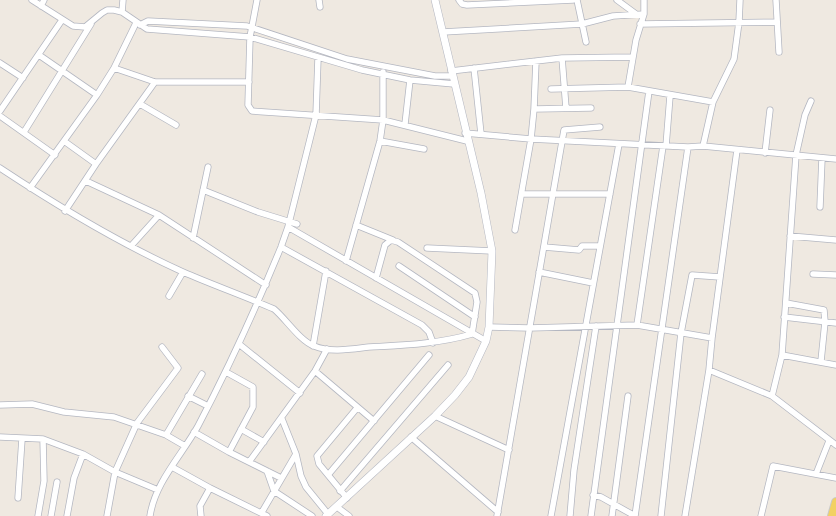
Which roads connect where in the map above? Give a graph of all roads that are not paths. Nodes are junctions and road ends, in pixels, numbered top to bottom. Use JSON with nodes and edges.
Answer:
{"nodes":[{"id":1,"x":32,"y":0,"type":"edge"},
{"id":2,"x":123,"y":0,"type":"edge"},
{"id":3,"x":258,"y":0,"type":"edge"},
{"id":4,"x":318,"y":0,"type":"edge"},
{"id":5,"x":435,"y":0,"type":"edge"},
{"id":6,"x":459,"y":0,"type":"edge"},
{"id":7,"x":572,"y":0,"type":"edge"},
{"id":8,"x":577,"y":0,"type":"edge"},
{"id":9,"x":617,"y":0,"type":"edge"},
{"id":10,"x":644,"y":0,"type":"edge"},
{"id":11,"x":740,"y":0,"type":"edge"},
{"id":12,"x":776,"y":0,"type":"edge"},
{"id":13,"x":42,"y":3,"type":"edge"},
{"id":14,"x":320,"y":7,"type":"dead end"},
{"id":15,"x":122,"y":12,"type":"junction"},
{"id":16,"x":636,"y":14,"type":"junction"},
{"id":17,"x":644,"y":14,"type":"junction"},
{"id":18,"x":62,"y":20,"type":"junction"},
{"id":19,"x":93,"y":22,"type":"junction"},
{"id":20,"x":739,"y":22,"type":"junction"},
{"id":21,"x":776,"y":22,"type":"junction"},
{"id":22,"x":138,"y":24,"type":"junction"},
{"id":23,"x":212,"y":24,"type":"junction"},
{"id":24,"x":582,"y":24,"type":"junction"},
{"id":25,"x":640,"y":26,"type":"junction"},
{"id":26,"x":252,"y":27,"type":"junction"},
{"id":27,"x":443,"y":32,"type":"junction"},
{"id":28,"x":211,"y":34,"type":"junction"},
{"id":29,"x":250,"y":37,"type":"junction"},
{"id":30,"x":586,"y":42,"type":"dead end"},
{"id":31,"x":779,"y":52,"type":"dead end"},
{"id":32,"x":39,"y":55,"type":"junction"},
{"id":33,"x":632,"y":57,"type":"junction"},
{"id":34,"x":318,"y":58,"type":"junction"},
{"id":35,"x":562,"y":58,"type":"junction"},
{"id":36,"x":536,"y":61,"type":"junction"},
{"id":37,"x":0,"y":63,"type":"edge"},
{"id":38,"x":383,"y":67,"type":"junction"},
{"id":39,"x":114,"y":68,"type":"junction"},
{"id":40,"x":474,"y":68,"type":"junction"},
{"id":41,"x":451,"y":69,"type":"junction"},
{"id":42,"x":63,"y":71,"type":"junction"},
{"id":43,"x":383,"y":74,"type":"junction"},
{"id":44,"x":23,"y":78,"type":"junction"},
{"id":45,"x":410,"y":80,"type":"junction"},
{"id":46,"x":155,"y":82,"type":"junction"},
{"id":47,"x":249,"y":82,"type":"junction"},
{"id":48,"x":454,"y":84,"type":"junction"},
{"id":49,"x":628,"y":87,"type":"junction"},
{"id":50,"x":551,"y":89,"type":"dead end"},
{"id":51,"x":564,"y":90,"type":"junction"},
{"id":52,"x":649,"y":91,"type":"junction"},
{"id":53,"x":97,"y":95,"type":"junction"},
{"id":54,"x":670,"y":96,"type":"junction"},
{"id":55,"x":811,"y":101,"type":"dead end"},
{"id":56,"x":712,"y":102,"type":"junction"},
{"id":57,"x":140,"y":104,"type":"junction"},
{"id":58,"x":566,"y":108,"type":"junction"},
{"id":59,"x":591,"y":108,"type":"dead end"},
{"id":60,"x":534,"y":109,"type":"junction"},
{"id":61,"x":770,"y":110,"type":"dead end"},
{"id":62,"x":0,"y":112,"type":"edge"},
{"id":63,"x":316,"y":115,"type":"junction"},
{"id":64,"x":0,"y":116,"type":"edge"},
{"id":65,"x":383,"y":120,"type":"junction"},
{"id":66,"x":176,"y":124,"type":"dead end"},
{"id":67,"x":405,"y":124,"type":"junction"},
{"id":68,"x":600,"y":127,"type":"dead end"},
{"id":69,"x":24,"y":132,"type":"junction"},
{"id":70,"x":465,"y":133,"type":"junction"},
{"id":71,"x":481,"y":134,"type":"junction"},
{"id":72,"x":531,"y":139,"type":"junction"},
{"id":73,"x":64,"y":141,"type":"junction"},
{"id":74,"x":380,"y":141,"type":"junction"},
{"id":75,"x":467,"y":141,"type":"junction"},
{"id":76,"x":563,"y":141,"type":"junction"},
{"id":77,"x":619,"y":144,"type":"junction"},
{"id":78,"x":642,"y":145,"type":"junction"},
{"id":79,"x":664,"y":146,"type":"junction"},
{"id":80,"x":702,"y":146,"type":"junction"},
{"id":81,"x":688,"y":147,"type":"junction"},
{"id":82,"x":424,"y":149,"type":"dead end"},
{"id":83,"x":737,"y":150,"type":"junction"},
{"id":84,"x":764,"y":153,"type":"junction"},
{"id":85,"x":54,"y":155,"type":"junction"},
{"id":86,"x":796,"y":155,"type":"junction"},
{"id":87,"x":822,"y":158,"type":"junction"},
{"id":88,"x":836,"y":160,"type":"edge"},
{"id":89,"x":96,"y":164,"type":"junction"},
{"id":90,"x":208,"y":167,"type":"dead end"},
{"id":91,"x":0,"y":168,"type":"edge"},
{"id":92,"x":86,"y":181,"type":"junction"},
{"id":93,"x":30,"y":188,"type":"junction"},
{"id":94,"x":203,"y":190,"type":"junction"},
{"id":95,"x":522,"y":194,"type":"junction"},
{"id":96,"x":610,"y":194,"type":"junction"},
{"id":97,"x":553,"y":195,"type":"junction"},
{"id":98,"x":820,"y":207,"type":"dead end"},
{"id":99,"x":65,"y":211,"type":"junction"},
{"id":100,"x":160,"y":215,"type":"junction"},
{"id":101,"x":289,"y":224,"type":"junction"},
{"id":102,"x":297,"y":224,"type":"dead end"},
{"id":103,"x":356,"y":225,"type":"junction"},
{"id":104,"x":515,"y":230,"type":"dead end"},
{"id":105,"x":790,"y":236,"type":"junction"},
{"id":106,"x":194,"y":238,"type":"junction"},
{"id":107,"x":393,"y":240,"type":"junction"},
{"id":108,"x":836,"y":240,"type":"edge"},
{"id":109,"x":131,"y":246,"type":"junction"},
{"id":110,"x":599,"y":246,"type":"junction"},
{"id":111,"x":282,"y":247,"type":"junction"},
{"id":112,"x":544,"y":247,"type":"junction"},
{"id":113,"x":427,"y":248,"type":"dead end"},
{"id":114,"x":492,"y":251,"type":"junction"},
{"id":115,"x":346,"y":261,"type":"junction"},
{"id":116,"x":399,"y":266,"type":"dead end"},
{"id":117,"x":326,"y":271,"type":"junction"},
{"id":118,"x":183,"y":272,"type":"junction"},
{"id":119,"x":539,"y":272,"type":"junction"},
{"id":120,"x":813,"y":274,"type":"dead end"},
{"id":121,"x":836,"y":275,"type":"edge"},
{"id":122,"x":376,"y":278,"type":"junction"},
{"id":123,"x":720,"y":278,"type":"junction"},
{"id":124,"x":593,"y":282,"type":"junction"},
{"id":125,"x":266,"y":285,"type":"junction"},
{"id":126,"x":169,"y":296,"type":"dead end"},
{"id":127,"x":258,"y":302,"type":"junction"},
{"id":128,"x":786,"y":303,"type":"junction"},
{"id":129,"x":475,"y":318,"type":"junction"},
{"id":130,"x":784,"y":318,"type":"junction"},
{"id":131,"x":825,"y":322,"type":"junction"},
{"id":132,"x":836,"y":323,"type":"edge"},
{"id":133,"x":637,"y":325,"type":"junction"},
{"id":134,"x":596,"y":326,"type":"junction"},
{"id":135,"x":618,"y":326,"type":"junction"},
{"id":136,"x":489,"y":327,"type":"junction"},
{"id":137,"x":585,"y":327,"type":"junction"},
{"id":138,"x":529,"y":328,"type":"junction"},
{"id":139,"x":662,"y":329,"type":"junction"},
{"id":140,"x":681,"y":333,"type":"junction"},
{"id":141,"x":472,"y":334,"type":"junction"},
{"id":142,"x":712,"y":338,"type":"junction"},
{"id":143,"x":486,"y":341,"type":"junction"},
{"id":144,"x":433,"y":343,"type":"junction"},
{"id":145,"x":239,"y":344,"type":"junction"},
{"id":146,"x":313,"y":346,"type":"junction"},
{"id":147,"x":162,"y":347,"type":"dead end"},
{"id":148,"x":326,"y":349,"type":"junction"},
{"id":149,"x":429,"y":355,"type":"dead end"},
{"id":150,"x":782,"y":355,"type":"junction"},
{"id":151,"x":821,"y":361,"type":"junction"},
{"id":152,"x":836,"y":364,"type":"edge"},
{"id":153,"x":448,"y":365,"type":"dead end"},
{"id":154,"x":709,"y":370,"type":"junction"},
{"id":155,"x":315,"y":371,"type":"junction"},
{"id":156,"x":226,"y":372,"type":"junction"},
{"id":157,"x":202,"y":374,"type":"dead end"},
{"id":158,"x":300,"y":393,"type":"junction"},
{"id":159,"x":188,"y":396,"type":"junction"},
{"id":160,"x":628,"y":396,"type":"dead end"},
{"id":161,"x":772,"y":396,"type":"junction"},
{"id":162,"x":0,"y":405,"type":"edge"},
{"id":163,"x":208,"y":406,"type":"junction"},
{"id":164,"x":357,"y":408,"type":"junction"},
{"id":165,"x":435,"y":416,"type":"junction"},
{"id":166,"x":282,"y":419,"type":"junction"},
{"id":167,"x":374,"y":421,"type":"junction"},
{"id":168,"x":136,"y":423,"type":"junction"},
{"id":169,"x":241,"y":429,"type":"junction"},
{"id":170,"x":194,"y":432,"type":"junction"},
{"id":171,"x":166,"y":435,"type":"junction"},
{"id":172,"x":0,"y":437,"type":"edge"},
{"id":173,"x":410,"y":437,"type":"junction"},
{"id":174,"x":22,"y":439,"type":"junction"},
{"id":175,"x":43,"y":440,"type":"junction"},
{"id":176,"x":829,"y":441,"type":"junction"},
{"id":177,"x":264,"y":442,"type":"junction"},
{"id":178,"x":185,"y":446,"type":"junction"},
{"id":179,"x":836,"y":446,"type":"edge"},
{"id":180,"x":509,"y":450,"type":"junction"},
{"id":181,"x":229,"y":452,"type":"junction"},
{"id":182,"x":83,"y":454,"type":"junction"},
{"id":183,"x":296,"y":454,"type":"junction"},
{"id":184,"x":249,"y":462,"type":"junction"},
{"id":185,"x":172,"y":467,"type":"junction"},
{"id":186,"x":267,"y":471,"type":"junction"},
{"id":187,"x":115,"y":472,"type":"junction"},
{"id":188,"x":816,"y":474,"type":"junction"},
{"id":189,"x":328,"y":475,"type":"junction"},
{"id":190,"x":281,"y":478,"type":"junction"},
{"id":191,"x":836,"y":478,"type":"edge"},
{"id":192,"x":57,"y":482,"type":"dead end"},
{"id":193,"x":210,"y":488,"type":"junction"},
{"id":194,"x":158,"y":490,"type":"junction"},
{"id":195,"x":274,"y":491,"type":"junction"},
{"id":196,"x":340,"y":491,"type":"junction"},
{"id":197,"x":593,"y":494,"type":"junction"},
{"id":198,"x":18,"y":498,"type":"dead end"},
{"id":199,"x":342,"y":502,"type":"junction"},
{"id":200,"x":836,"y":502,"type":"edge"},
{"id":201,"x":614,"y":504,"type":"junction"},
{"id":202,"x":262,"y":512,"type":"junction"},
{"id":203,"x":498,"y":514,"type":"edge"},
{"id":204,"x":327,"y":515,"type":"edge"},
{"id":205,"x":38,"y":516,"type":"edge"},
{"id":206,"x":51,"y":516,"type":"edge"},
{"id":207,"x":67,"y":516,"type":"edge"},
{"id":208,"x":108,"y":516,"type":"edge"},
{"id":209,"x":150,"y":516,"type":"edge"},
{"id":210,"x":202,"y":516,"type":"edge"},
{"id":211,"x":267,"y":516,"type":"edge"},
{"id":212,"x":312,"y":516,"type":"edge"},
{"id":213,"x":349,"y":516,"type":"edge"},
{"id":214,"x":551,"y":516,"type":"edge"},
{"id":215,"x":570,"y":516,"type":"edge"},
{"id":216,"x":591,"y":516,"type":"edge"},
{"id":217,"x":612,"y":516,"type":"edge"},
{"id":218,"x":635,"y":516,"type":"edge"},
{"id":219,"x":661,"y":516,"type":"edge"},
{"id":220,"x":685,"y":516,"type":"edge"},
{"id":221,"x":761,"y":516,"type":"edge"},
{"id":222,"x":832,"y":516,"type":"edge"}],
"edges":[{"from":1,"to":13,"type":"street"},
{"from":2,"to":15,"type":"street"},
{"from":3,"to":26,"type":"street"},
{"from":4,"to":14,"type":"street"},
{"from":5,"to":27,"type":"street"},
{"from":6,"to":7,"type":"street"},
{"from":8,"to":24,"type":"street"},
{"from":9,"to":16,"type":"street"},
{"from":10,"to":17,"type":"street"},
{"from":11,"to":20,"type":"street"},
{"from":12,"to":21,"type":"street"},
{"from":13,"to":18,"type":"street"},
{"from":15,"to":19,"type":"street"},
{"from":15,"to":22,"type":"street"},
{"from":16,"to":17,"type":"street"},
{"from":16,"to":24,"type":"street"},
{"from":17,"to":25,"type":"street"},
{"from":18,"to":19,"type":"street"},
{"from":18,"to":32,"type":"street"},
{"from":19,"to":42,"type":"street"},
{"from":20,"to":21,"type":"street"},
{"from":20,"to":25,"type":"street"},
{"from":20,"to":56,"type":"street"},
{"from":21,"to":31,"type":"street"},
{"from":22,"to":23,"type":"street"},
{"from":22,"to":28,"type":"street"},
{"from":22,"to":39,"type":"street"},
{"from":23,"to":26,"type":"street"},
{"from":23,"to":28,"type":"street"},
{"from":24,"to":27,"type":"street"},
{"from":24,"to":30,"type":"street"},
{"from":25,"to":33,"type":"street"},
{"from":26,"to":29,"type":"street"},
{"from":26,"to":38,"type":"street"},
{"from":27,"to":41,"type":"street"},
{"from":28,"to":29,"type":"street"},
{"from":29,"to":34,"type":"street"},
{"from":29,"to":47,"type":"street"},
{"from":32,"to":42,"type":"street"},
{"from":32,"to":44,"type":"street"},
{"from":33,"to":35,"type":"street"},
{"from":33,"to":49,"type":"street"},
{"from":34,"to":43,"type":"street"},
{"from":34,"to":63,"type":"street"},
{"from":35,"to":36,"type":"street"},
{"from":35,"to":51,"type":"street"},
{"from":36,"to":40,"type":"street"},
{"from":36,"to":60,"type":"street"},
{"from":37,"to":44,"type":"street"},
{"from":38,"to":41,"type":"street"},
{"from":38,"to":43,"type":"street"},
{"from":39,"to":46,"type":"street"},
{"from":39,"to":53,"type":"street"},
{"from":40,"to":41,"type":"street"},
{"from":40,"to":71,"type":"street"},
{"from":41,"to":48,"type":"street"},
{"from":42,"to":53,"type":"street"},
{"from":42,"to":69,"type":"street"},
{"from":43,"to":45,"type":"street"},
{"from":43,"to":65,"type":"street"},
{"from":44,"to":62,"type":"street"},
{"from":45,"to":48,"type":"street"},
{"from":45,"to":67,"type":"street"},
{"from":46,"to":47,"type":"street"},
{"from":46,"to":57,"type":"street"},
{"from":47,"to":63,"type":"street"},
{"from":48,"to":70,"type":"street"},
{"from":49,"to":51,"type":"street"},
{"from":49,"to":52,"type":"street"},
{"from":50,"to":51,"type":"street"},
{"from":51,"to":58,"type":"street"},
{"from":52,"to":54,"type":"street"},
{"from":52,"to":78,"type":"street"},
{"from":53,"to":73,"type":"street"},
{"from":54,"to":56,"type":"street"},
{"from":54,"to":79,"type":"street"},
{"from":55,"to":86,"type":"street"},
{"from":56,"to":80,"type":"street"},
{"from":57,"to":66,"type":"street"},
{"from":57,"to":89,"type":"street"},
{"from":58,"to":59,"type":"street"},
{"from":58,"to":60,"type":"street"},
{"from":60,"to":72,"type":"street"},
{"from":61,"to":84,"type":"street"},
{"from":63,"to":65,"type":"street"},
{"from":63,"to":101,"type":"street"},
{"from":64,"to":69,"type":"street"},
{"from":65,"to":67,"type":"street"},
{"from":65,"to":74,"type":"street"},
{"from":67,"to":75,"type":"street"},
{"from":68,"to":76,"type":"street"},
{"from":69,"to":85,"type":"street"},
{"from":70,"to":71,"type":"street"},
{"from":70,"to":75,"type":"street"},
{"from":71,"to":72,"type":"street"},
{"from":72,"to":76,"type":"street"},
{"from":72,"to":95,"type":"street"},
{"from":73,"to":85,"type":"street"},
{"from":73,"to":89,"type":"street"},
{"from":74,"to":82,"type":"street"},
{"from":74,"to":103,"type":"street"},
{"from":75,"to":114,"type":"street"},
{"from":76,"to":77,"type":"street"},
{"from":76,"to":97,"type":"street"},
{"from":77,"to":78,"type":"street"},
{"from":77,"to":96,"type":"street"},
{"from":78,"to":79,"type":"street"},
{"from":78,"to":135,"type":"street"},
{"from":79,"to":81,"type":"street"},
{"from":79,"to":133,"type":"street"},
{"from":80,"to":81,"type":"street"},
{"from":80,"to":83,"type":"street"},
{"from":81,"to":139,"type":"street"},
{"from":83,"to":84,"type":"street"},
{"from":83,"to":123,"type":"street"},
{"from":84,"to":86,"type":"street"},
{"from":85,"to":93,"type":"street"},
{"from":86,"to":87,"type":"street"},
{"from":86,"to":105,"type":"street"},
{"from":87,"to":88,"type":"street"},
{"from":87,"to":98,"type":"street"},
{"from":89,"to":92,"type":"street"},
{"from":90,"to":94,"type":"street"},
{"from":91,"to":93,"type":"street"},
{"from":92,"to":99,"type":"street"},
{"from":92,"to":100,"type":"street"},
{"from":93,"to":99,"type":"street"},
{"from":94,"to":101,"type":"street"},
{"from":94,"to":106,"type":"street"},
{"from":95,"to":97,"type":"street"},
{"from":95,"to":104,"type":"street"},
{"from":96,"to":97,"type":"street"},
{"from":96,"to":110,"type":"street"},
{"from":97,"to":112,"type":"street"},
{"from":99,"to":109,"type":"street"},
{"from":100,"to":106,"type":"street"},
{"from":100,"to":109,"type":"street"},
{"from":101,"to":102,"type":"street"},
{"from":101,"to":111,"type":"street"},
{"from":101,"to":115,"type":"street"},
{"from":103,"to":107,"type":"street"},
{"from":103,"to":115,"type":"street"},
{"from":105,"to":108,"type":"street"},
{"from":105,"to":128,"type":"street"},
{"from":106,"to":125,"type":"street"},
{"from":107,"to":122,"type":"street"},
{"from":107,"to":129,"type":"street"},
{"from":109,"to":118,"type":"street"},
{"from":110,"to":112,"type":"street"},
{"from":110,"to":124,"type":"street"},
{"from":111,"to":117,"type":"street"},
{"from":111,"to":125,"type":"street"},
{"from":112,"to":119,"type":"street"},
{"from":113,"to":114,"type":"street"},
{"from":114,"to":136,"type":"street"},
{"from":115,"to":122,"type":"street"},
{"from":116,"to":129,"type":"street"},
{"from":117,"to":144,"type":"street"},
{"from":117,"to":146,"type":"street"},
{"from":118,"to":126,"type":"street"},
{"from":118,"to":127,"type":"street"},
{"from":119,"to":124,"type":"street"},
{"from":119,"to":138,"type":"street"},
{"from":120,"to":121,"type":"street"},
{"from":122,"to":141,"type":"street"},
{"from":123,"to":140,"type":"street"},
{"from":123,"to":142,"type":"street"},
{"from":124,"to":137,"type":"street"},
{"from":125,"to":127,"type":"street"},
{"from":127,"to":145,"type":"street"},
{"from":127,"to":146,"type":"street"},
{"from":128,"to":130,"type":"street"},
{"from":128,"to":131,"type":"street"},
{"from":129,"to":141,"type":"street"},
{"from":130,"to":131,"type":"street"},
{"from":130,"to":150,"type":"street"},
{"from":131,"to":132,"type":"street"},
{"from":131,"to":151,"type":"street"},
{"from":133,"to":135,"type":"street"},
{"from":133,"to":139,"type":"street"},
{"from":134,"to":135,"type":"street"},
{"from":134,"to":137,"type":"street"},
{"from":134,"to":215,"type":"street"},
{"from":135,"to":197,"type":"street"},
{"from":136,"to":138,"type":"street"},
{"from":136,"to":143,"type":"street"},
{"from":137,"to":138,"type":"street"},
{"from":137,"to":214,"type":"street"},
{"from":138,"to":180,"type":"street"},
{"from":139,"to":140,"type":"street"},
{"from":139,"to":218,"type":"street"},
{"from":140,"to":142,"type":"street"},
{"from":140,"to":219,"type":"street"},
{"from":141,"to":143,"type":"street"},
{"from":141,"to":144,"type":"street"},
{"from":142,"to":154,"type":"street"},
{"from":143,"to":165,"type":"street"},
{"from":144,"to":148,"type":"street"},
{"from":145,"to":156,"type":"street"},
{"from":145,"to":158,"type":"street"},
{"from":146,"to":148,"type":"street"},
{"from":147,"to":168,"type":"street"},
{"from":148,"to":155,"type":"street"},
{"from":149,"to":167,"type":"street"},
{"from":150,"to":151,"type":"street"},
{"from":150,"to":161,"type":"street"},
{"from":151,"to":152,"type":"street"},
{"from":153,"to":196,"type":"street"},
{"from":154,"to":161,"type":"street"},
{"from":154,"to":220,"type":"street"},
{"from":155,"to":158,"type":"street"},
{"from":155,"to":164,"type":"street"},
{"from":156,"to":163,"type":"street"},
{"from":156,"to":169,"type":"street"},
{"from":157,"to":159,"type":"street"},
{"from":158,"to":166,"type":"street"},
{"from":159,"to":163,"type":"street"},
{"from":159,"to":171,"type":"street"},
{"from":160,"to":201,"type":"street"},
{"from":161,"to":176,"type":"street"},
{"from":162,"to":168,"type":"street"},
{"from":163,"to":170,"type":"street"},
{"from":164,"to":167,"type":"street"},
{"from":164,"to":189,"type":"street"},
{"from":165,"to":173,"type":"street"},
{"from":165,"to":180,"type":"street"},
{"from":166,"to":177,"type":"street"},
{"from":166,"to":183,"type":"street"},
{"from":167,"to":189,"type":"street"},
{"from":168,"to":171,"type":"street"},
{"from":168,"to":187,"type":"street"},
{"from":169,"to":177,"type":"street"},
{"from":169,"to":181,"type":"street"},
{"from":170,"to":178,"type":"street"},
{"from":170,"to":181,"type":"street"},
{"from":171,"to":178,"type":"street"},
{"from":172,"to":174,"type":"street"},
{"from":173,"to":199,"type":"street"},
{"from":173,"to":203,"type":"street"},
{"from":174,"to":175,"type":"street"},
{"from":174,"to":198,"type":"street"},
{"from":175,"to":182,"type":"street"},
{"from":175,"to":205,"type":"street"},
{"from":176,"to":179,"type":"street"},
{"from":176,"to":188,"type":"street"},
{"from":177,"to":184,"type":"street"},
{"from":178,"to":185,"type":"street"},
{"from":180,"to":203,"type":"street"},
{"from":181,"to":184,"type":"street"},
{"from":182,"to":187,"type":"street"},
{"from":182,"to":207,"type":"street"},
{"from":183,"to":190,"type":"street"},
{"from":183,"to":204,"type":"street"},
{"from":184,"to":186,"type":"street"},
{"from":185,"to":193,"type":"street"},
{"from":185,"to":194,"type":"street"},
{"from":186,"to":190,"type":"street"},
{"from":186,"to":195,"type":"street"},
{"from":187,"to":194,"type":"street"},
{"from":187,"to":208,"type":"street"},
{"from":188,"to":191,"type":"street"},
{"from":188,"to":221,"type":"street"},
{"from":189,"to":196,"type":"street"},
{"from":190,"to":195,"type":"street"},
{"from":192,"to":206,"type":"street"},
{"from":193,"to":202,"type":"street"},
{"from":193,"to":210,"type":"street"},
{"from":194,"to":209,"type":"street"},
{"from":195,"to":202,"type":"street"},
{"from":195,"to":212,"type":"street"},
{"from":196,"to":199,"type":"street"},
{"from":197,"to":201,"type":"street"},
{"from":197,"to":216,"type":"street"},
{"from":199,"to":204,"type":"street"},
{"from":199,"to":213,"type":"street"},
{"from":200,"to":222,"type":"main road"},
{"from":201,"to":217,"type":"street"},
{"from":201,"to":218,"type":"street"},
{"from":202,"to":211,"type":"street"}]}
